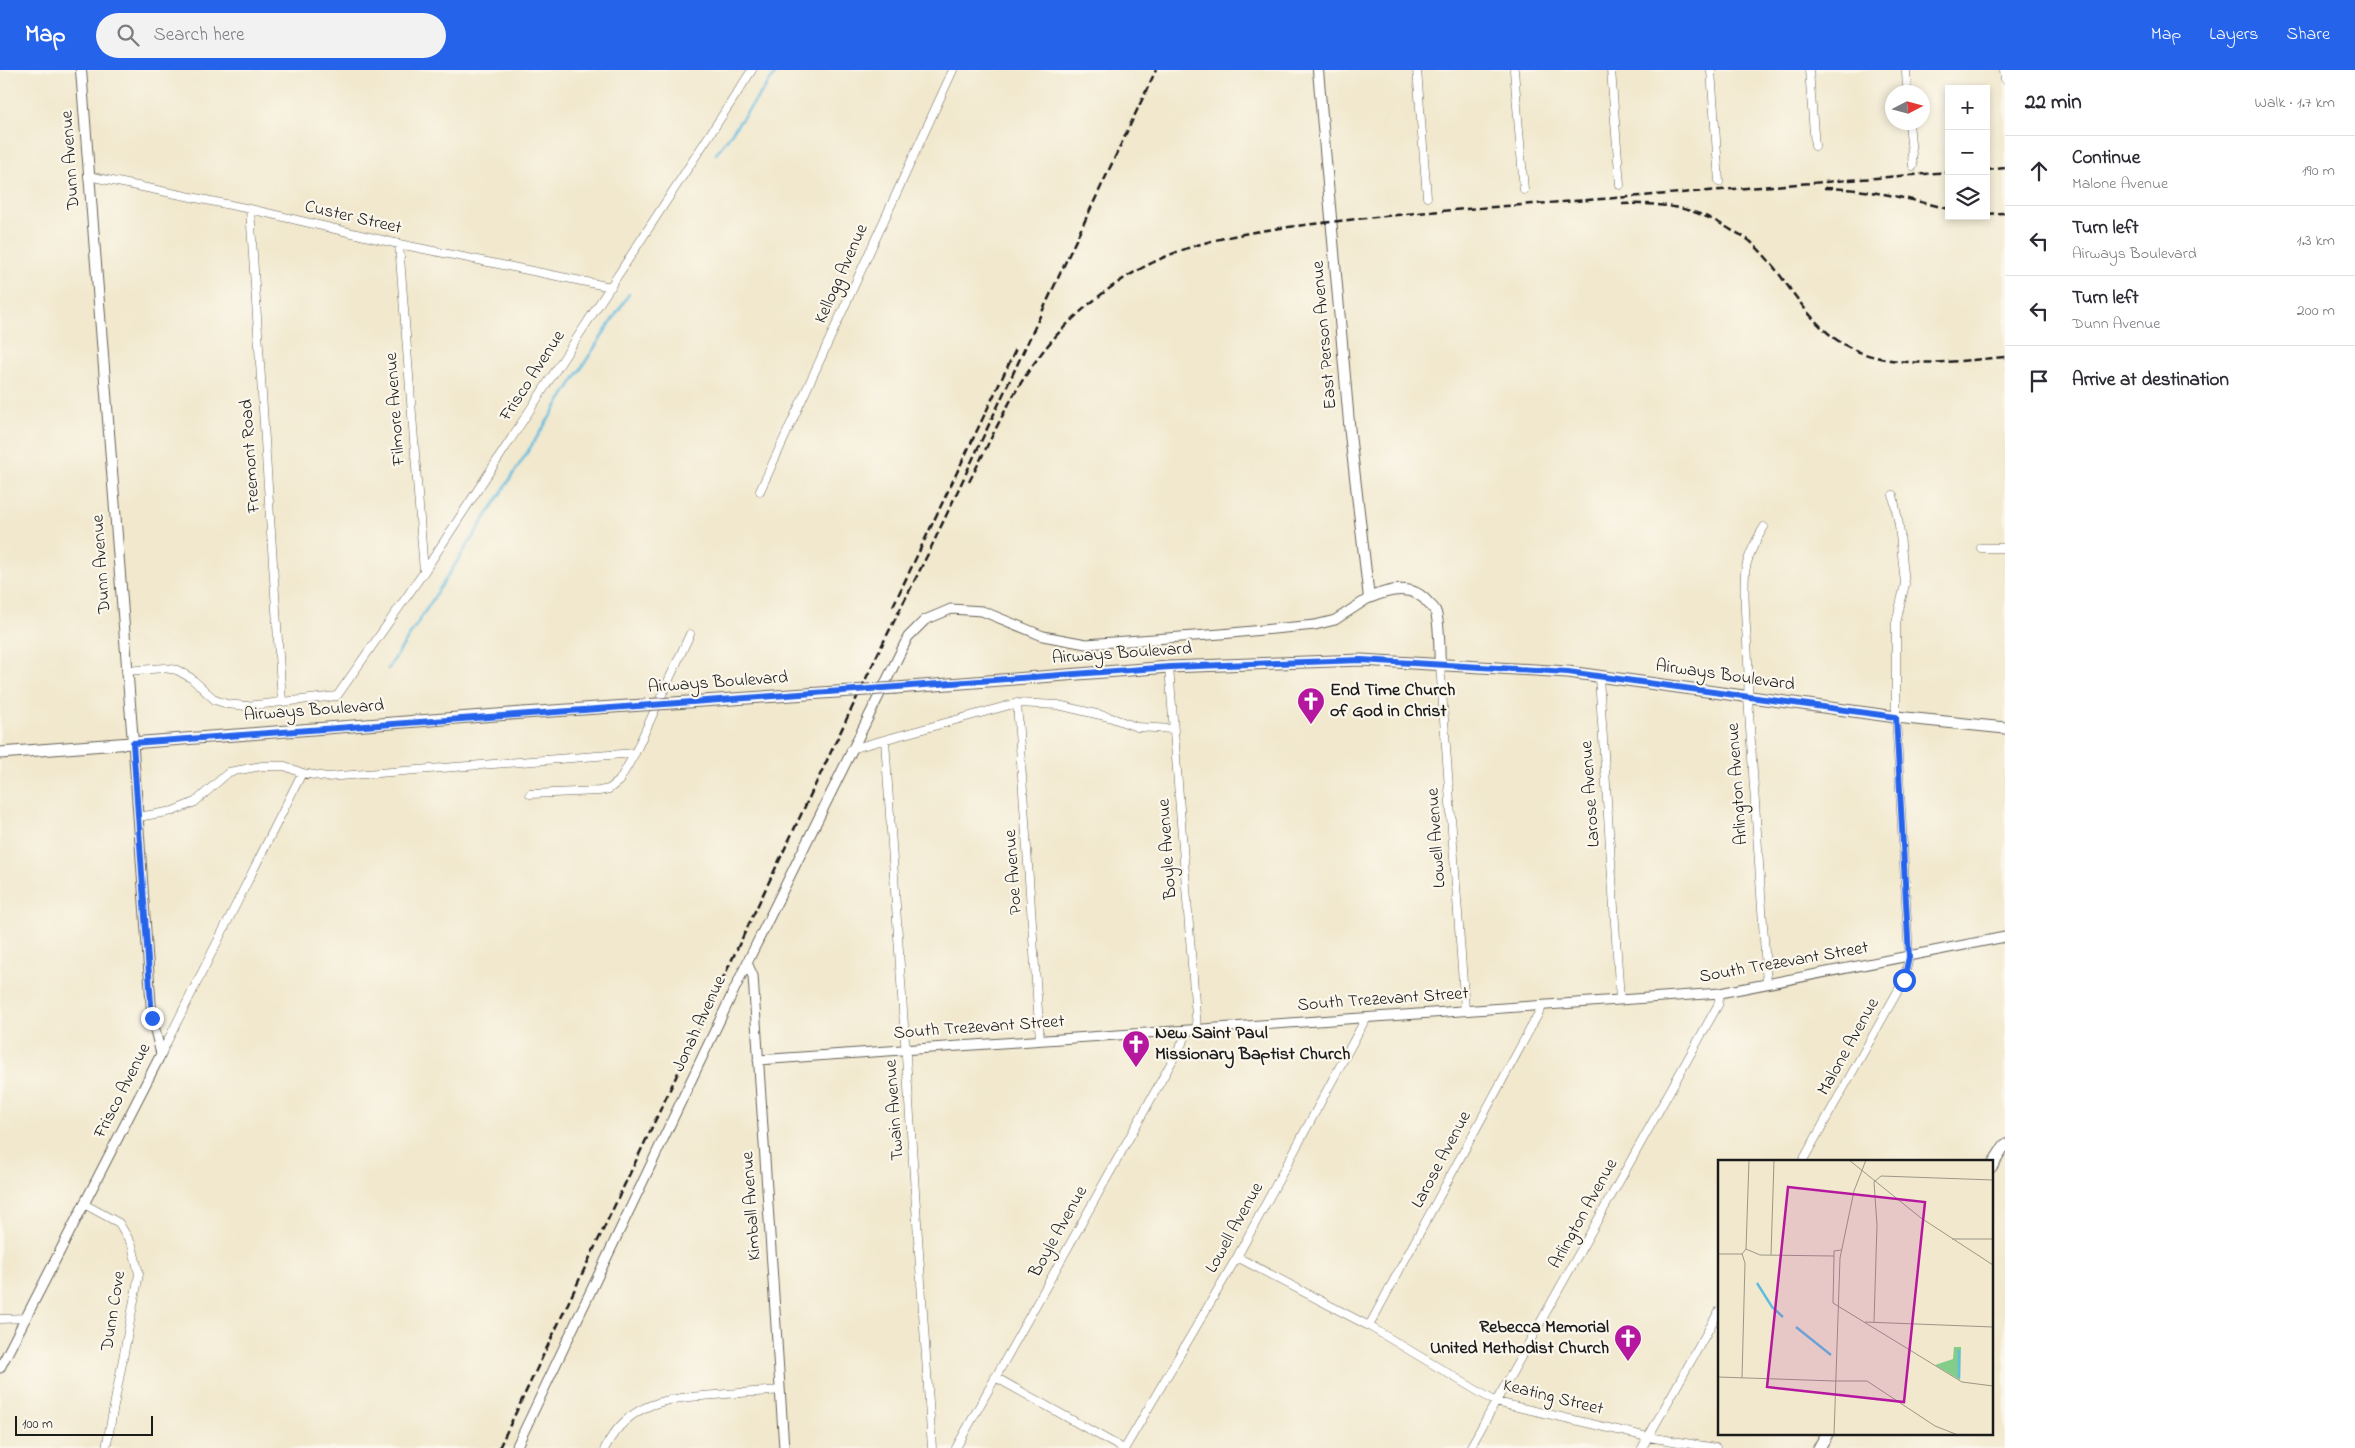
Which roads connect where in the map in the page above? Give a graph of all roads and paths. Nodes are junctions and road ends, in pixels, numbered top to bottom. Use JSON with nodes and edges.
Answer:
{"nodes":[{"id":1,"x":81,"y":70,"type":"edge"},
{"id":2,"x":752,"y":70,"type":"edge"},
{"id":3,"x":953,"y":70,"type":"edge"},
{"id":4,"x":1318,"y":70,"type":"edge"},
{"id":5,"x":1417,"y":70,"type":"edge"},
{"id":6,"x":1514,"y":70,"type":"edge"},
{"id":7,"x":1611,"y":70,"type":"edge"},
{"id":8,"x":1711,"y":70,"type":"edge"},
{"id":9,"x":1809,"y":70,"type":"edge"},
{"id":10,"x":1906,"y":70,"type":"edge"},
{"id":11,"x":2004,"y":70,"type":"edge"},
{"id":12,"x":2005,"y":79,"type":"edge"},
{"id":13,"x":1907,"y":85,"type":"edge"},
{"id":14,"x":1910,"y":130,"type":"edge"},
{"id":15,"x":1814,"y":146,"type":"dead end"},
{"id":16,"x":1912,"y":166,"type":"dead end"},
{"id":17,"x":88,"y":176,"type":"junction"},
{"id":18,"x":1720,"y":182,"type":"dead end"},
{"id":19,"x":1620,"y":185,"type":"dead end"},
{"id":20,"x":1524,"y":190,"type":"dead end"},
{"id":21,"x":1427,"y":197,"type":"dead end"},
{"id":22,"x":250,"y":209,"type":"junction"},
{"id":23,"x":398,"y":244,"type":"junction"},
{"id":24,"x":611,"y":287,"type":"junction"},
{"id":25,"x":760,"y":491,"type":"dead end"},
{"id":26,"x":1893,"y":496,"type":"dead end"},
{"id":27,"x":1764,"y":527,"type":"dead end"},
{"id":28,"x":1982,"y":548,"type":"dead end"},
{"id":29,"x":2005,"y":548,"type":"edge"},
{"id":30,"x":424,"y":572,"type":"junction"},
{"id":31,"x":1369,"y":598,"type":"junction"},
{"id":32,"x":925,"y":620,"type":"joint"},
{"id":33,"x":690,"y":634,"type":"dead end"},
{"id":34,"x":1440,"y":664,"type":"junction"},
{"id":35,"x":1170,"y":667,"type":"junction"},
{"id":36,"x":126,"y":671,"type":"junction"},
{"id":37,"x":1598,"y":677,"type":"junction"},
{"id":38,"x":337,"y":696,"type":"joint"},
{"id":39,"x":1748,"y":697,"type":"junction"},
{"id":40,"x":282,"y":702,"type":"junction"},
{"id":41,"x":1017,"y":703,"type":"junction"},
{"id":42,"x":1896,"y":717,"type":"junction"},
{"id":43,"x":2005,"y":728,"type":"edge"},
{"id":44,"x":1173,"y":729,"type":"junction"},
{"id":45,"x":885,"y":740,"type":"junction"},
{"id":46,"x":133,"y":743,"type":"junction"},
{"id":47,"x":851,"y":749,"type":"junction"},
{"id":48,"x":635,"y":752,"type":"junction"},
{"id":49,"x":0,"y":753,"type":"edge"},
{"id":50,"x":302,"y":774,"type":"junction"},
{"id":51,"x":530,"y":794,"type":"dead end"},
{"id":52,"x":138,"y":817,"type":"junction"},
{"id":53,"x":2005,"y":937,"type":"edge"},
{"id":54,"x":1909,"y":957,"type":"junction"},
{"id":55,"x":747,"y":963,"type":"junction"},
{"id":56,"x":1767,"y":984,"type":"junction"},
{"id":57,"x":1720,"y":993,"type":"junction"},
{"id":58,"x":1620,"y":1000,"type":"junction"},
{"id":59,"x":1542,"y":1007,"type":"junction"},
{"id":60,"x":1465,"y":1010,"type":"junction"},
{"id":61,"x":1366,"y":1018,"type":"junction"},
{"id":62,"x":1197,"y":1029,"type":"junction"},
{"id":63,"x":1187,"y":1030,"type":"junction"},
{"id":64,"x":1040,"y":1040,"type":"junction"},
{"id":65,"x":906,"y":1050,"type":"junction"},
{"id":66,"x":160,"y":1054,"type":"junction"},
{"id":67,"x":758,"y":1060,"type":"junction"},
{"id":68,"x":2005,"y":1145,"type":"edge"},
{"id":69,"x":1803,"y":1160,"type":"edge"},
{"id":70,"x":1992,"y":1165,"type":"edge"},
{"id":71,"x":84,"y":1204,"type":"junction"},
{"id":72,"x":1237,"y":1257,"type":"junction"},
{"id":73,"x":1718,"y":1313,"type":"edge"},
{"id":74,"x":26,"y":1318,"type":"junction"},
{"id":75,"x":0,"y":1319,"type":"edge"},
{"id":76,"x":1369,"y":1326,"type":"junction"},
{"id":77,"x":0,"y":1368,"type":"edge"},
{"id":78,"x":995,"y":1377,"type":"junction"},
{"id":79,"x":780,"y":1390,"type":"junction"},
{"id":80,"x":1496,"y":1402,"type":"junction"},
{"id":81,"x":1826,"y":1436,"type":"edge"},
{"id":82,"x":1648,"y":1437,"type":"junction"},
{"id":83,"x":106,"y":1448,"type":"edge"},
{"id":84,"x":516,"y":1448,"type":"edge"},
{"id":85,"x":605,"y":1448,"type":"edge"},
{"id":86,"x":784,"y":1448,"type":"edge"},
{"id":87,"x":932,"y":1448,"type":"edge"},
{"id":88,"x":956,"y":1448,"type":"edge"},
{"id":89,"x":1124,"y":1448,"type":"edge"},
{"id":90,"x":1470,"y":1448,"type":"edge"},
{"id":91,"x":1642,"y":1448,"type":"edge"},
{"id":92,"x":1716,"y":1448,"type":"edge"},
{"id":93,"x":1819,"y":1448,"type":"edge"}],
"edges":[{"from":1,"to":17,"type":"main road","name":"Dunn Avenue"},
{"from":2,"to":24,"type":"street","name":"Frisco Avenue"},
{"from":3,"to":25,"type":"street","name":"Kellogg Avenue"},
{"from":4,"to":31,"type":"main road","name":"East Person Avenue"},
{"from":5,"to":21,"type":"street"},
{"from":6,"to":20,"type":"street"},
{"from":7,"to":19,"type":"street"},
{"from":8,"to":18,"type":"street"},
{"from":9,"to":15,"type":"street"},
{"from":10,"to":13,"type":"street"},
{"from":11,"to":12,"type":"street"},
{"from":14,"to":16,"type":"street"},
{"from":17,"to":22,"type":"street","name":"Custer Street"},
{"from":17,"to":36,"type":"main road","name":"Dunn Avenue"},
{"from":22,"to":23,"type":"street","name":"Custer Street"},
{"from":22,"to":40,"type":"street","name":"Freemont Road"},
{"from":23,"to":24,"type":"street","name":"Custer Street"},
{"from":23,"to":30,"type":"street","name":"Filmore Avenue"},
{"from":24,"to":30,"type":"street","name":"Frisco Avenue"},
{"from":26,"to":42,"type":"street","name":"Malone Avenue"},
{"from":27,"to":39,"type":"street","name":"Arlington Avenue"},
{"from":28,"to":29,"type":"street"},
{"from":30,"to":38,"type":"street","name":"Frisco Avenue"},
{"from":31,"to":32,"type":"street","name":"Airways Boulevard"},
{"from":31,"to":34,"type":"main road","name":"Airways Boulevard"},
{"from":32,"to":47,"type":"street","name":"Jonah Avenue"},
{"from":33,"to":48,"type":"street"},
{"from":34,"to":35,"type":"main road","name":"Airways Boulevard"},
{"from":34,"to":37,"type":"main road","name":"Airways Boulevard"},
{"from":34,"to":60,"type":"street","name":"Lowell Avenue"},
{"from":35,"to":44,"type":"street","name":"Boyle Avenue"},
{"from":35,"to":46,"type":"main road","name":"Airways Boulevard","bridge":true},
{"from":36,"to":40,"type":"street","name":"Airways Boulevard"},
{"from":36,"to":46,"type":"main road","name":"Dunn Avenue"},
{"from":37,"to":39,"type":"main road","name":"Airways Boulevard"},
{"from":37,"to":58,"type":"street","name":"Larose Avenue"},
{"from":38,"to":40,"type":"street","name":"Airways Boulevard"},
{"from":39,"to":42,"type":"main road","name":"Airways Boulevard"},
{"from":39,"to":56,"type":"street","name":"Arlington Avenue"},
{"from":41,"to":44,"type":"street"},
{"from":41,"to":45,"type":"street"},
{"from":41,"to":64,"type":"street","name":"Poe Avenue"},
{"from":42,"to":43,"type":"main road","name":"Airways Boulevard"},
{"from":42,"to":54,"type":"street","name":"Malone Avenue"},
{"from":44,"to":62,"type":"street","name":"Boyle Avenue"},
{"from":45,"to":47,"type":"street"},
{"from":45,"to":65,"type":"street","name":"Twain Avenue"},
{"from":46,"to":49,"type":"main road","name":"Airways Boulevard"},
{"from":46,"to":52,"type":"street","name":"Dunn Avenue"},
{"from":47,"to":55,"type":"street","name":"Jonah Avenue"},
{"from":48,"to":50,"type":"street"},
{"from":48,"to":51,"type":"street"},
{"from":50,"to":52,"type":"street"},
{"from":50,"to":66,"type":"street","name":"Frisco Avenue"},
{"from":52,"to":66,"type":"street","name":"Dunn Avenue"},
{"from":53,"to":54,"type":"street","name":"South Trezevant Street"},
{"from":54,"to":56,"type":"street","name":"South Trezevant Street"},
{"from":54,"to":69,"type":"street","name":"Malone Avenue"},
{"from":55,"to":67,"type":"street","name":"Kimball Avenue"},
{"from":55,"to":84,"type":"street","name":"Jonah Avenue"},
{"from":56,"to":57,"type":"street","name":"South Trezevant Street"},
{"from":57,"to":58,"type":"street","name":"South Trezevant Street"},
{"from":57,"to":80,"type":"street","name":"Arlington Avenue"},
{"from":58,"to":59,"type":"street","name":"South Trezevant Street"},
{"from":59,"to":60,"type":"street","name":"South Trezevant Street"},
{"from":59,"to":76,"type":"street","name":"Larose Avenue"},
{"from":60,"to":61,"type":"street","name":"South Trezevant Street"},
{"from":61,"to":62,"type":"street","name":"South Trezevant Street"},
{"from":61,"to":72,"type":"street","name":"Lowell Avenue"},
{"from":62,"to":63,"type":"street","name":"South Trezevant Street"},
{"from":63,"to":64,"type":"street","name":"South Trezevant Street"},
{"from":63,"to":78,"type":"street","name":"Boyle Avenue"},
{"from":64,"to":65,"type":"street","name":"South Trezevant Street"},
{"from":65,"to":67,"type":"street","name":"South Trezevant Street"},
{"from":65,"to":87,"type":"street","name":"Twain Avenue"},
{"from":66,"to":71,"type":"street","name":"Frisco Avenue"},
{"from":67,"to":79,"type":"street","name":"Kimball Avenue"},
{"from":68,"to":70,"type":"main road"},
{"from":71,"to":74,"type":"street","name":"Frisco Avenue"},
{"from":71,"to":83,"type":"street","name":"Dunn Cove"},
{"from":72,"to":76,"type":"street","name":"Keating Street"},
{"from":72,"to":89,"type":"street","name":"Lowell Avenue"},
{"from":73,"to":82,"type":"street"},
{"from":74,"to":75,"type":"street"},
{"from":74,"to":77,"type":"street","name":"Frisco Avenue"},
{"from":76,"to":80,"type":"street","name":"Keating Street"},
{"from":78,"to":88,"type":"street","name":"Boyle Avenue"},
{"from":78,"to":89,"type":"street"},
{"from":79,"to":85,"type":"street"},
{"from":79,"to":86,"type":"street","name":"Kimball Avenue"},
{"from":80,"to":82,"type":"street","name":"Keating Street"},
{"from":80,"to":90,"type":"street","name":"Arlington Avenue"},
{"from":81,"to":93,"type":"main road"},
{"from":82,"to":91,"type":"street"},
{"from":82,"to":92,"type":"street","name":"Keating Street"}]}
